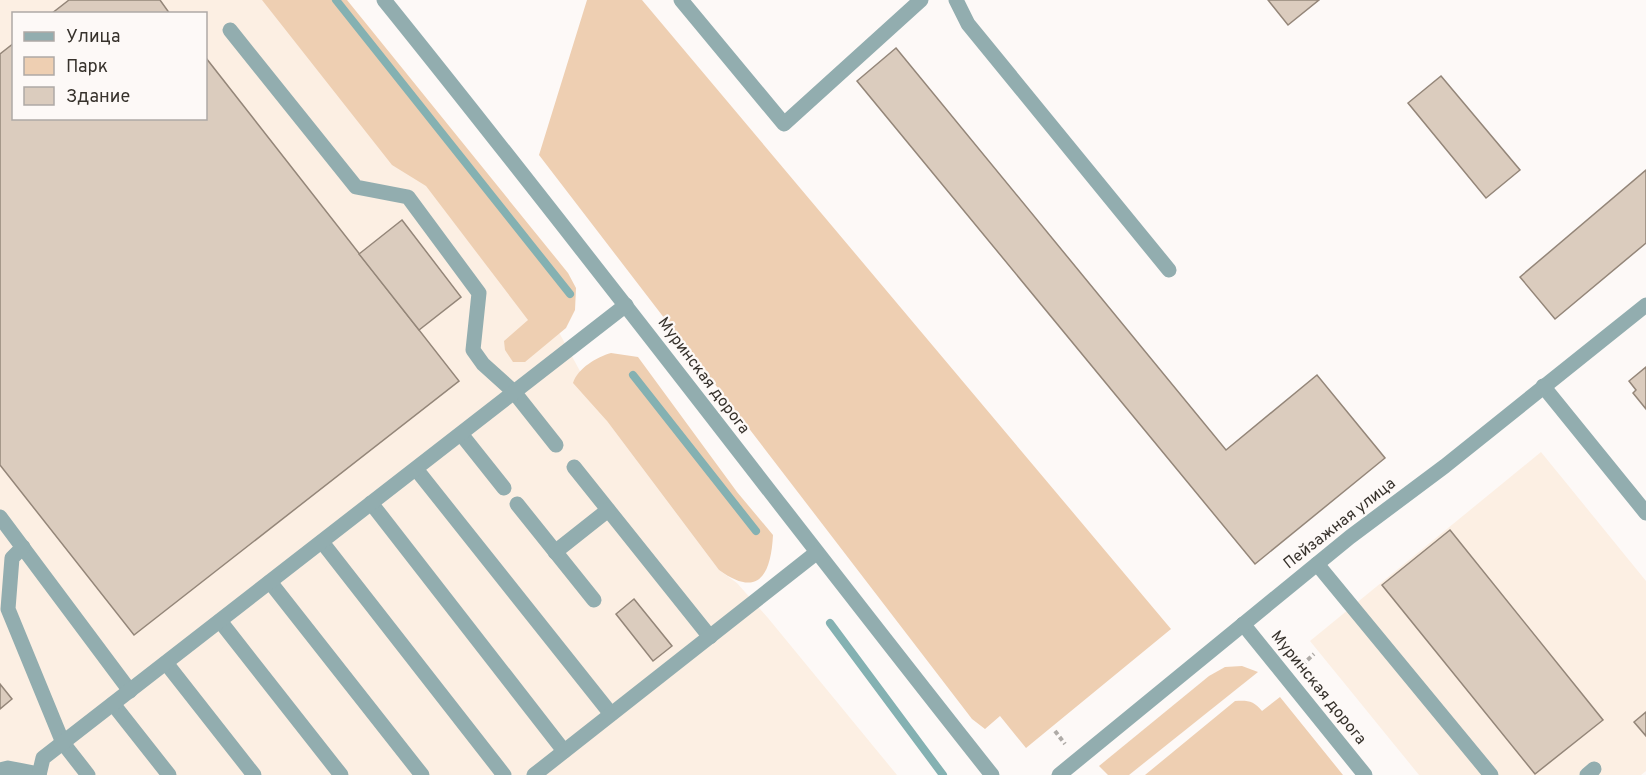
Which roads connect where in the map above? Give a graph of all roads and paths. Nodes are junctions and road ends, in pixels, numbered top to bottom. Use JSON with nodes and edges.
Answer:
{"nodes":[{"id":1,"x":384,"y":0,"type":"edge"},
{"id":2,"x":681,"y":0,"type":"edge"},
{"id":3,"x":921,"y":0,"type":"edge"},
{"id":4,"x":956,"y":0,"type":"edge"},
{"id":5,"x":230,"y":30,"type":"dead end"},
{"id":6,"x":1169,"y":270,"type":"dead end"},
{"id":7,"x":626,"y":305,"type":"junction"},
{"id":8,"x":1646,"y":305,"type":"edge"},
{"id":9,"x":1543,"y":386,"type":"junction"},
{"id":10,"x":514,"y":392,"type":"junction"},
{"id":11,"x":461,"y":434,"type":"junction"},
{"id":12,"x":556,"y":445,"type":"dead end"},
{"id":13,"x":574,"y":467,"type":"dead end"},
{"id":14,"x":416,"y":469,"type":"junction"},
{"id":15,"x":504,"y":488,"type":"dead end"},
{"id":16,"x":371,"y":503,"type":"junction"},
{"id":17,"x":517,"y":504,"type":"dead end"},
{"id":18,"x":608,"y":510,"type":"junction"},
{"id":19,"x":1646,"y":513,"type":"edge"},
{"id":20,"x":0,"y":517,"type":"edge"},
{"id":21,"x":322,"y":542,"type":"junction"},
{"id":22,"x":23,"y":547,"type":"junction"},
{"id":23,"x":555,"y":552,"type":"junction"},
{"id":24,"x":816,"y":553,"type":"junction"},
{"id":25,"x":1317,"y":564,"type":"junction"},
{"id":26,"x":270,"y":582,"type":"junction"},
{"id":27,"x":594,"y":600,"type":"dead end"},
{"id":28,"x":220,"y":621,"type":"junction"},
{"id":29,"x":1242,"y":624,"type":"junction"},
{"id":30,"x":710,"y":637,"type":"junction"},
{"id":31,"x":1314,"y":654,"type":"dead end"},
{"id":32,"x":166,"y":663,"type":"junction"},
{"id":33,"x":1299,"y":667,"type":"dead end"},
{"id":34,"x":130,"y":690,"type":"junction"},
{"id":35,"x":113,"y":704,"type":"junction"},
{"id":36,"x":611,"y":714,"type":"junction"},
{"id":37,"x":1055,"y":731,"type":"dead end"},
{"id":38,"x":63,"y":743,"type":"junction"},
{"id":39,"x":1065,"y":744,"type":"dead end"},
{"id":40,"x":564,"y":751,"type":"junction"},
{"id":41,"x":0,"y":770,"type":"edge"},
{"id":42,"x":39,"y":775,"type":"edge"},
{"id":43,"x":88,"y":775,"type":"edge"},
{"id":44,"x":169,"y":775,"type":"edge"},
{"id":45,"x":254,"y":775,"type":"edge"},
{"id":46,"x":341,"y":775,"type":"edge"},
{"id":47,"x":422,"y":775,"type":"edge"},
{"id":48,"x":504,"y":775,"type":"edge"},
{"id":49,"x":534,"y":775,"type":"edge"},
{"id":50,"x":992,"y":775,"type":"edge"},
{"id":51,"x":1059,"y":775,"type":"edge"},
{"id":52,"x":1365,"y":775,"type":"edge"},
{"id":53,"x":1491,"y":775,"type":"edge"}],
"edges":[{"from":1,"to":7,"type":"street","name":"Муринская дорога"},
{"from":2,"to":3,"type":"street"},
{"from":4,"to":6,"type":"street"},
{"from":5,"to":10,"type":"street"},
{"from":7,"to":10,"type":"street"},
{"from":7,"to":24,"type":"street","name":"Муринская дорога"},
{"from":8,"to":9,"type":"street","name":"Пейзажная улица"},
{"from":9,"to":19,"type":"street"},
{"from":9,"to":25,"type":"street","name":"Пейзажная улица"},
{"from":10,"to":11,"type":"street"},
{"from":10,"to":12,"type":"street"},
{"from":11,"to":14,"type":"street"},
{"from":11,"to":15,"type":"street"},
{"from":13,"to":18,"type":"street"},
{"from":14,"to":16,"type":"street"},
{"from":14,"to":36,"type":"street"},
{"from":16,"to":21,"type":"street"},
{"from":16,"to":40,"type":"street"},
{"from":17,"to":23,"type":"street"},
{"from":18,"to":23,"type":"street"},
{"from":18,"to":30,"type":"street"},
{"from":20,"to":22,"type":"street"},
{"from":21,"to":26,"type":"street"},
{"from":21,"to":48,"type":"street"},
{"from":22,"to":34,"type":"street"},
{"from":22,"to":38,"type":"street"},
{"from":23,"to":27,"type":"street"},
{"from":24,"to":30,"type":"street"},
{"from":24,"to":50,"type":"street","name":"Муринская дорога"},
{"from":25,"to":29,"type":"street","name":"Пейзажная улица"},
{"from":25,"to":53,"type":"street"},
{"from":26,"to":28,"type":"street"},
{"from":26,"to":47,"type":"street"},
{"from":28,"to":32,"type":"street"},
{"from":28,"to":46,"type":"street"},
{"from":29,"to":51,"type":"street","name":"Пейзажная улица"},
{"from":29,"to":52,"type":"street","name":"Муринская дорога"},
{"from":30,"to":36,"type":"street"},
{"from":31,"to":33,"type":"path"},
{"from":32,"to":34,"type":"street"},
{"from":32,"to":45,"type":"street"},
{"from":34,"to":35,"type":"street"},
{"from":35,"to":38,"type":"street"},
{"from":35,"to":44,"type":"street"},
{"from":36,"to":40,"type":"street"},
{"from":37,"to":39,"type":"path"},
{"from":38,"to":42,"type":"street"},
{"from":38,"to":43,"type":"street"},
{"from":40,"to":49,"type":"street"},
{"from":41,"to":42,"type":"street"}]}
